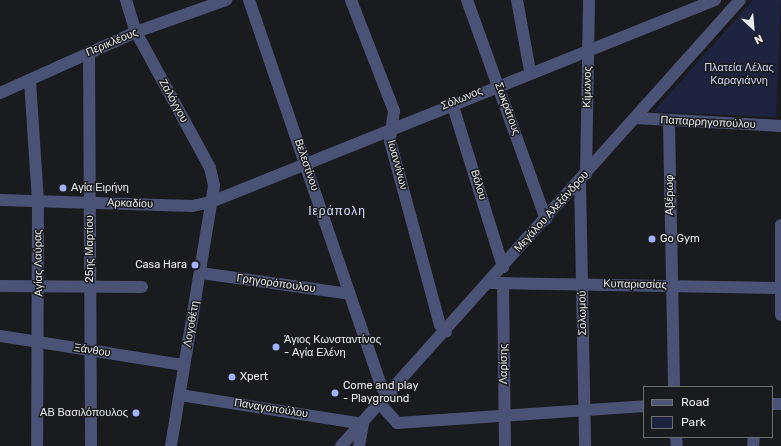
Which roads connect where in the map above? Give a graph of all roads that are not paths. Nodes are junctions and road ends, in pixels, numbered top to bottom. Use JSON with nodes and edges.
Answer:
{"nodes":[{"id":1,"x":126,"y":0,"type":"edge"},
{"id":2,"x":226,"y":0,"type":"edge"},
{"id":3,"x":249,"y":0,"type":"edge"},
{"id":4,"x":351,"y":0,"type":"edge"},
{"id":5,"x":467,"y":0,"type":"edge"},
{"id":6,"x":517,"y":0,"type":"edge"},
{"id":7,"x":589,"y":0,"type":"edge"},
{"id":8,"x":715,"y":0,"type":"edge"},
{"id":9,"x":732,"y":3,"type":"edge"},
{"id":10,"x":136,"y":32,"type":"junction"},
{"id":11,"x":589,"y":48,"type":"junction"},
{"id":12,"x":89,"y":52,"type":"junction"},
{"id":13,"x":530,"y":72,"type":"junction"},
{"id":14,"x":30,"y":81,"type":"junction"},
{"id":15,"x":498,"y":85,"type":"junction"},
{"id":16,"x":0,"y":93,"type":"edge"},
{"id":17,"x":452,"y":103,"type":"junction"},
{"id":18,"x":635,"y":118,"type":"junction"},
{"id":19,"x":670,"y":122,"type":"junction"},
{"id":20,"x":781,"y":126,"type":"edge"},
{"id":21,"x":391,"y":127,"type":"junction"},
{"id":22,"x":305,"y":162,"type":"junction"},
{"id":23,"x":583,"y":177,"type":"junction"},
{"id":24,"x":0,"y":200,"type":"edge"},
{"id":25,"x":38,"y":202,"type":"junction"},
{"id":26,"x":211,"y":202,"type":"junction"},
{"id":27,"x":90,"y":203,"type":"junction"},
{"id":28,"x":546,"y":219,"type":"junction"},
{"id":29,"x":781,"y":225,"type":"edge"},
{"id":30,"x":503,"y":267,"type":"junction"},
{"id":31,"x":201,"y":273,"type":"junction"},
{"id":32,"x":490,"y":283,"type":"junction"},
{"id":33,"x":503,"y":283,"type":"junction"},
{"id":34,"x":582,"y":284,"type":"junction"},
{"id":35,"x":0,"y":286,"type":"edge"},
{"id":36,"x":670,"y":286,"type":"junction"},
{"id":37,"x":40,"y":287,"type":"junction"},
{"id":38,"x":90,"y":287,"type":"junction"},
{"id":39,"x":142,"y":287,"type":"dead end"},
{"id":40,"x":780,"y":288,"type":"edge"},
{"id":41,"x":350,"y":294,"type":"junction"},
{"id":42,"x":781,"y":315,"type":"edge"},
{"id":43,"x":446,"y":332,"type":"junction"},
{"id":44,"x":0,"y":336,"type":"edge"},
{"id":45,"x":40,"y":343,"type":"junction"},
{"id":46,"x":90,"y":350,"type":"junction"},
{"id":47,"x":184,"y":365,"type":"junction"},
{"id":48,"x":674,"y":386,"type":"edge"},
{"id":49,"x":391,"y":394,"type":"junction"},
{"id":50,"x":180,"y":395,"type":"junction"},
{"id":51,"x":381,"y":405,"type":"junction"},
{"id":52,"x":643,"y":406,"type":"edge"},
{"id":53,"x":585,"y":410,"type":"junction"},
{"id":54,"x":504,"y":415,"type":"junction"},
{"id":55,"x":363,"y":424,"type":"junction"},
{"id":56,"x":37,"y":446,"type":"edge"},
{"id":57,"x":91,"y":446,"type":"edge"},
{"id":58,"x":171,"y":446,"type":"edge"},
{"id":59,"x":342,"y":446,"type":"edge"},
{"id":60,"x":359,"y":446,"type":"edge"},
{"id":61,"x":505,"y":446,"type":"edge"},
{"id":62,"x":585,"y":446,"type":"edge"}],
"edges":[{"from":1,"to":10,"type":"street","name":"Ζαλόγγου"},
{"from":2,"to":10,"type":"street","name":"Περικλέους"},
{"from":3,"to":22,"type":"street","name":"Βελεστίνου"},
{"from":4,"to":21,"type":"street","name":"Ιωαννίνων"},
{"from":5,"to":15,"type":"street","name":"Σωκράτους"},
{"from":6,"to":13,"type":"street"},
{"from":7,"to":11,"type":"street","name":"Κίμωνος"},
{"from":8,"to":11,"type":"street","name":"Σόλωνος"},
{"from":9,"to":18,"type":"street","name":"Μεγάλου Αλεξάνδρου"},
{"from":10,"to":12,"type":"street","name":"Περικλέους"},
{"from":10,"to":26,"type":"street","name":"Ζαλόγγου"},
{"from":11,"to":13,"type":"street","name":"Σόλωνος"},
{"from":11,"to":23,"type":"street","name":"Κίμωνος"},
{"from":12,"to":14,"type":"street","name":"Περικλέους"},
{"from":12,"to":27,"type":"street","name":"25ης Μαρτίου"},
{"from":13,"to":15,"type":"street","name":"Σόλωνος"},
{"from":14,"to":16,"type":"street","name":"Περικλέους"},
{"from":14,"to":25,"type":"street","name":"Αγίας Λαύρας"},
{"from":15,"to":17,"type":"street","name":"Σόλωνος"},
{"from":15,"to":28,"type":"street","name":"Σωκράτους"},
{"from":17,"to":21,"type":"street","name":"Σόλωνος"},
{"from":17,"to":30,"type":"street","name":"Βόλου"},
{"from":18,"to":19,"type":"street","name":"Παπαρρηγοπούλου"},
{"from":18,"to":23,"type":"street","name":"Μεγάλου Αλεξάνδρου"},
{"from":19,"to":20,"type":"street","name":"Παπαρρηγοπούλου"},
{"from":19,"to":36,"type":"street","name":"Αβέρωφ"},
{"from":21,"to":22,"type":"street","name":"Σόλωνος"},
{"from":21,"to":43,"type":"street","name":"Ιωαννίνων"},
{"from":22,"to":26,"type":"street","name":"Σόλωνος"},
{"from":22,"to":41,"type":"street","name":"Βελεστίνου"},
{"from":23,"to":28,"type":"street","name":"Μεγάλου Αλεξάνδρου"},
{"from":23,"to":34,"type":"street","name":"Σολωμού"},
{"from":24,"to":25,"type":"street","name":"Αρκαδίου"},
{"from":25,"to":27,"type":"street","name":"Αρκαδίου"},
{"from":25,"to":37,"type":"street","name":"Αγίας Λαύρας"},
{"from":26,"to":27,"type":"street","name":"Αρκαδίου"},
{"from":26,"to":31,"type":"street","name":"Λογοθέτη"},
{"from":27,"to":38,"type":"street","name":"25ης Μαρτίου"},
{"from":28,"to":30,"type":"street","name":"Μεγάλου Αλεξάνδρου"},
{"from":29,"to":40,"type":"street"},
{"from":30,"to":32,"type":"street","name":"Μεγάλου Αλεξάνδρου"},
{"from":31,"to":41,"type":"street","name":"Γρηγορόπουλου"},
{"from":31,"to":47,"type":"street","name":"Λογοθέτη"},
{"from":32,"to":33,"type":"street","name":"Κυπαρισσίας"},
{"from":32,"to":43,"type":"street","name":"Μεγάλου Αλεξάνδρου"},
{"from":33,"to":34,"type":"street","name":"Κυπαρισσίας"},
{"from":33,"to":54,"type":"street","name":"Λαρίσης"},
{"from":34,"to":36,"type":"street","name":"Κυπαρισσίας"},
{"from":34,"to":53,"type":"street","name":"Σολωμού"},
{"from":35,"to":37,"type":"street"},
{"from":36,"to":40,"type":"street","name":"Κυπαρισσίας"},
{"from":36,"to":48,"type":"street","name":"Αβέρωφ"},
{"from":37,"to":38,"type":"street"},
{"from":37,"to":45,"type":"street","name":"Αγίας Λαύρας"},
{"from":38,"to":39,"type":"street"},
{"from":38,"to":46,"type":"street","name":"25ης Μαρτίου"},
{"from":40,"to":42,"type":"street"},
{"from":41,"to":49,"type":"street","name":"Βελεστίνου"},
{"from":43,"to":49,"type":"street","name":"Μεγάλου Αλεξάνδρου"},
{"from":44,"to":45,"type":"street","name":"Ξάνθου"},
{"from":45,"to":46,"type":"street","name":"Ξάνθου"},
{"from":45,"to":56,"type":"street","name":"Αγίας Λαύρας"},
{"from":46,"to":47,"type":"street","name":"Ξάνθου"},
{"from":46,"to":57,"type":"street","name":"25ης Μαρτίου"},
{"from":47,"to":50,"type":"street","name":"Λογοθέτη"},
{"from":49,"to":51,"type":"street","name":"Μεγάλου Αλεξάνδρου"},
{"from":50,"to":55,"type":"street","name":"Παναγοπούλου"},
{"from":50,"to":58,"type":"street","name":"Λογοθέτη"},
{"from":51,"to":54,"type":"street"},
{"from":51,"to":55,"type":"street","name":"Μεγάλου Αλεξάνδρου"},
{"from":52,"to":53,"type":"street"},
{"from":53,"to":54,"type":"street"},
{"from":53,"to":62,"type":"street","name":"Σολωμού"},
{"from":54,"to":61,"type":"street","name":"Λαρίσης"},
{"from":55,"to":59,"type":"street","name":"Μεγάλου Αλεξάνδρου"},
{"from":55,"to":60,"type":"street"}]}
